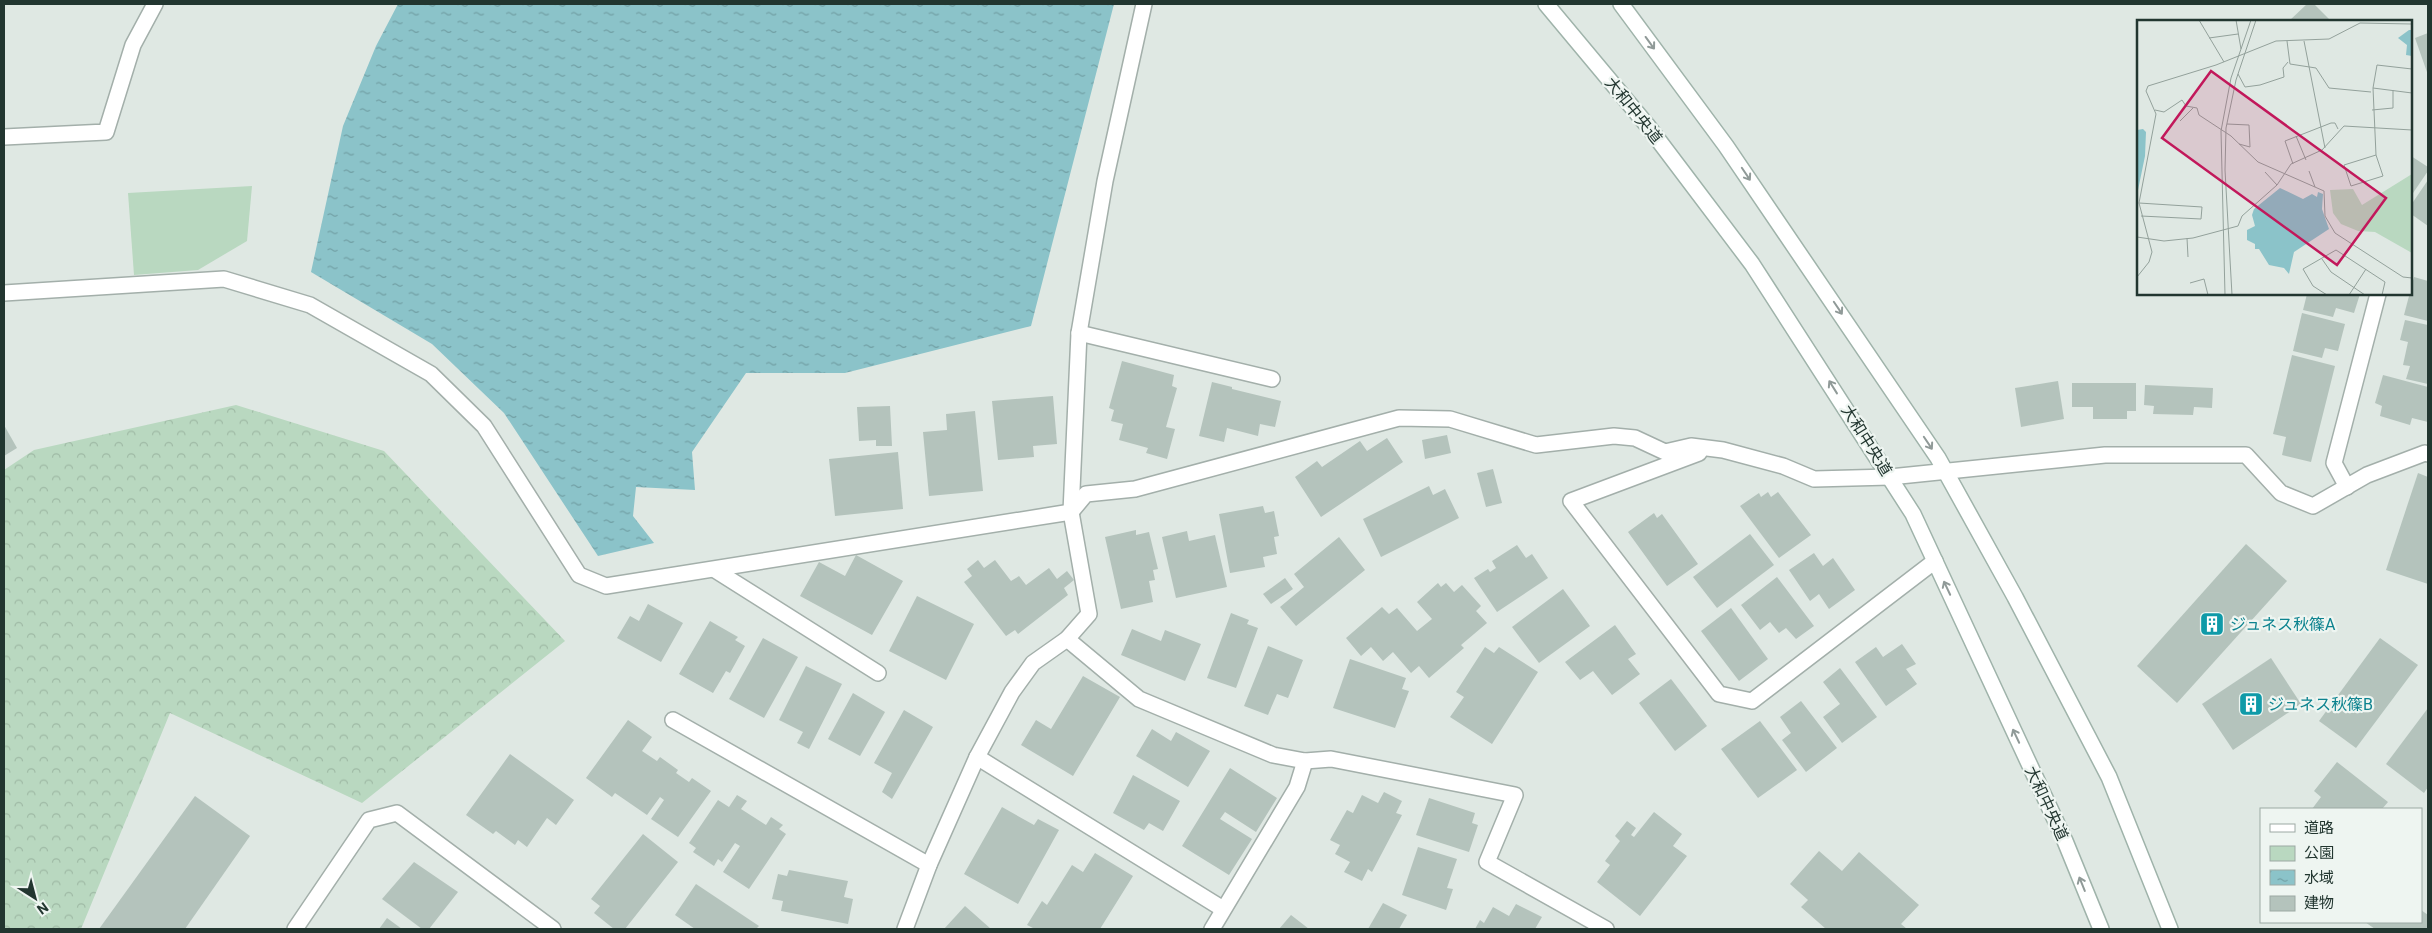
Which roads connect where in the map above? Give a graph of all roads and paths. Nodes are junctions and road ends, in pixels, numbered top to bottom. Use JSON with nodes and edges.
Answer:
{"nodes":[{"id":1,"x":156,"y":4,"type":"edge"},
{"id":2,"x":1144,"y":4,"type":"edge"},
{"id":3,"x":1546,"y":4,"type":"edge"},
{"id":4,"x":1622,"y":4,"type":"edge"},
{"id":5,"x":4,"y":137,"type":"edge"},
{"id":6,"x":4,"y":293,"type":"edge"},
{"id":7,"x":2378,"y":295,"type":"edge"},
{"id":8,"x":1079,"y":333,"type":"junction"},
{"id":9,"x":1272,"y":379,"type":"dead end"},
{"id":10,"x":1710,"y":448,"type":"junction"},
{"id":11,"x":2428,"y":454,"type":"edge"},
{"id":12,"x":1946,"y":471,"type":"junction"},
{"id":13,"x":1890,"y":478,"type":"junction"},
{"id":14,"x":2347,"y":487,"type":"junction"},
{"id":15,"x":1071,"y":512,"type":"junction"},
{"id":16,"x":1935,"y":561,"type":"junction"},
{"id":17,"x":715,"y":570,"type":"junction"},
{"id":18,"x":1068,"y":639,"type":"junction"},
{"id":19,"x":878,"y":673,"type":"dead end"},
{"id":20,"x":673,"y":720,"type":"dead end"},
{"id":21,"x":977,"y":758,"type":"junction"},
{"id":22,"x":1305,"y":761,"type":"junction"},
{"id":23,"x":929,"y":866,"type":"junction"},
{"id":24,"x":1223,"y":909,"type":"junction"},
{"id":25,"x":295,"y":929,"type":"edge"},
{"id":26,"x":553,"y":929,"type":"edge"},
{"id":27,"x":906,"y":929,"type":"edge"},
{"id":28,"x":1212,"y":929,"type":"edge"},
{"id":29,"x":1606,"y":929,"type":"edge"},
{"id":30,"x":2101,"y":929,"type":"edge"},
{"id":31,"x":2170,"y":929,"type":"edge"}],
"edges":[{"from":1,"to":5,"type":"street"},
{"from":2,"to":8,"type":"street"},
{"from":13,"to":3,"type":"street","name":"大和中央道","one_way":true},
{"from":4,"to":12,"type":"street","one_way":true},
{"from":6,"to":17,"type":"street"},
{"from":7,"to":14,"type":"street"},
{"from":8,"to":9,"type":"street"},
{"from":8,"to":15,"type":"street"},
{"from":10,"to":13,"type":"street"},
{"from":10,"to":15,"type":"street"},
{"from":10,"to":16,"type":"street"},
{"from":11,"to":14,"type":"street"},
{"from":12,"to":13,"type":"street"},
{"from":12,"to":14,"type":"street"},
{"from":12,"to":31,"type":"street"},
{"from":13,"to":16,"type":"street","name":"大和中央道"},
{"from":15,"to":17,"type":"street"},
{"from":15,"to":18,"type":"street"},
{"from":30,"to":16,"type":"street","name":"大和中央道","one_way":true},
{"from":17,"to":19,"type":"street"},
{"from":18,"to":21,"type":"street"},
{"from":18,"to":22,"type":"street"},
{"from":20,"to":23,"type":"street"},
{"from":21,"to":23,"type":"street"},
{"from":21,"to":24,"type":"street"},
{"from":22,"to":24,"type":"street"},
{"from":22,"to":29,"type":"street"},
{"from":23,"to":27,"type":"street"},
{"from":24,"to":28,"type":"street"},
{"from":25,"to":26,"type":"street"}]}
